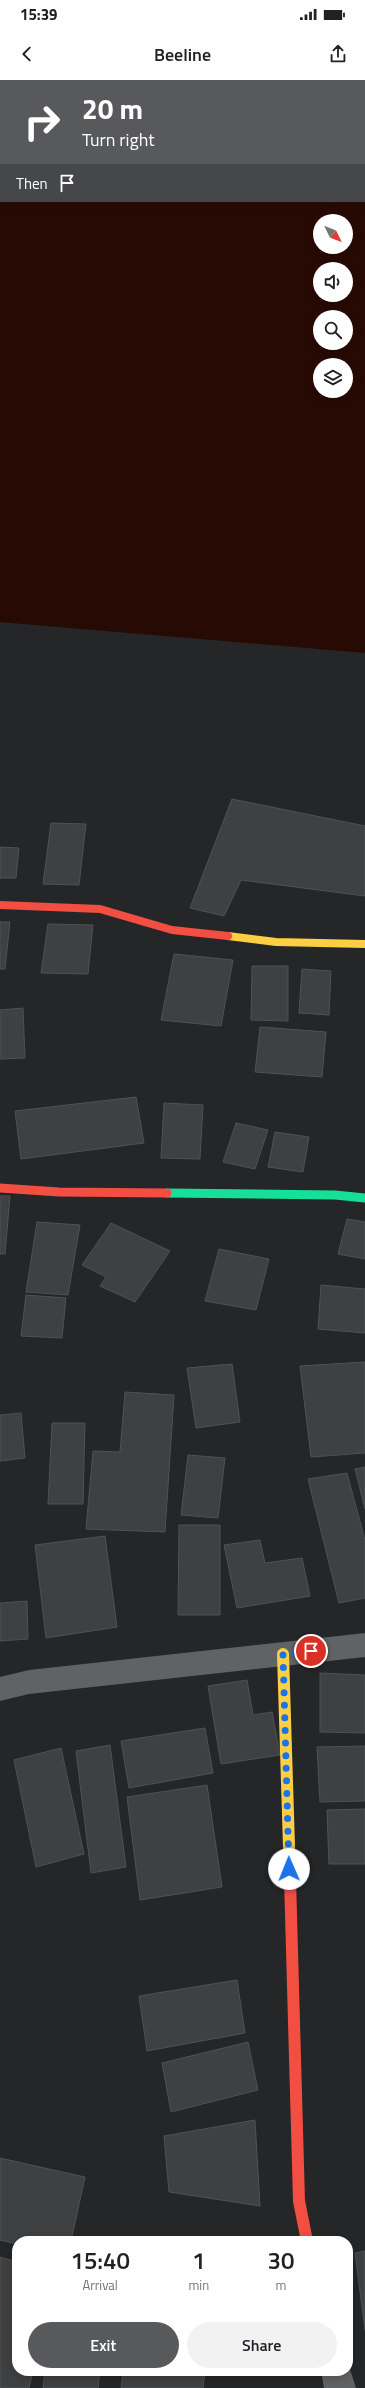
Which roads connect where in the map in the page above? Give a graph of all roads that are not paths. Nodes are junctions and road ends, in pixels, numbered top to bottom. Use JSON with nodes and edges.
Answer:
{"nodes":[{"id":1,"x":0,"y":905,"type":"edge"},
{"id":2,"x":365,"y":944,"type":"edge"},
{"id":3,"x":0,"y":1188,"type":"edge"},
{"id":4,"x":365,"y":1198,"type":"edge"},
{"id":5,"x":365,"y":1645,"type":"edge"},
{"id":6,"x":283,"y":1654,"type":"junction"},
{"id":7,"x":0,"y":1689,"type":"edge"},
{"id":8,"x":305,"y":2236,"type":"edge"},
{"id":9,"x":337,"y":2376,"type":"edge"},
{"id":10,"x":340,"y":2388,"type":"edge"}],
"edges":[{"from":1,"to":2,"type":"street"},
{"from":3,"to":4,"type":"street"},
{"from":5,"to":6,"type":"street"},
{"from":6,"to":7,"type":"street"},
{"from":6,"to":8,"type":"street"},
{"from":9,"to":10,"type":"street"}]}
